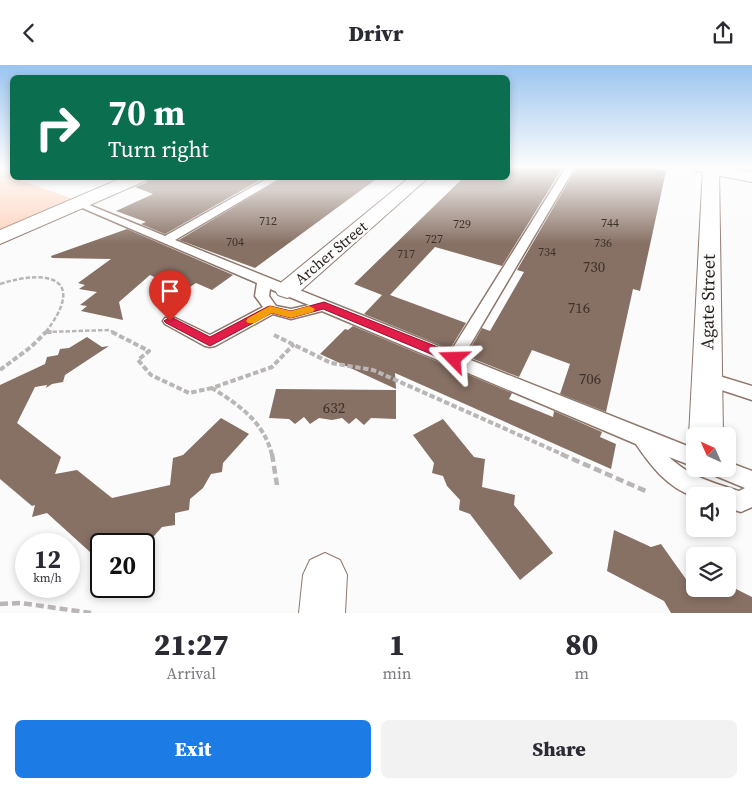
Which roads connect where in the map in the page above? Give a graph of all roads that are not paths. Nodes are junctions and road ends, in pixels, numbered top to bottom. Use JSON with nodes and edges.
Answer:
{"nodes":[{"id":1,"x":104,"y":193,"type":"edge"},
{"id":2,"x":250,"y":193,"type":"edge"},
{"id":3,"x":403,"y":193,"type":"edge"},
{"id":4,"x":555,"y":193,"type":"edge"},
{"id":5,"x":707,"y":193,"type":"edge"},
{"id":6,"x":78,"y":204,"type":"junction"},
{"id":7,"x":0,"y":238,"type":"edge"},
{"id":8,"x":166,"y":240,"type":"junction"},
{"id":9,"x":264,"y":281,"type":"junction"},
{"id":10,"x":287,"y":290,"type":"junction"},
{"id":11,"x":324,"y":305,"type":"junction"},
{"id":12,"x":270,"y":309,"type":"junction"},
{"id":13,"x":170,"y":321,"type":"dead end"},
{"id":14,"x":454,"y":359,"type":"junction"},
{"id":15,"x":706,"y":378,"type":"junction"},
{"id":16,"x":752,"y":393,"type":"edge"},
{"id":17,"x":706,"y":427,"type":"edge"},
{"id":18,"x":643,"y":438,"type":"junction"},
{"id":19,"x":686,"y":454,"type":"edge"},
{"id":20,"x":736,"y":474,"type":"edge"},
{"id":21,"x":752,"y":481,"type":"edge"},
{"id":22,"x":696,"y":487,"type":"edge"},
{"id":23,"x":752,"y":495,"type":"edge"},
{"id":24,"x":736,"y":500,"type":"edge"}],
"edges":[{"from":1,"to":6,"type":"street"},
{"from":2,"to":8,"type":"lane"},
{"from":3,"to":10,"type":"street","name":"Archer Street"},
{"from":4,"to":14,"type":"lane"},
{"from":5,"to":15,"type":"street","name":"Agate Street"},
{"from":6,"to":7,"type":"street"},
{"from":6,"to":8,"type":"lane"},
{"from":8,"to":9,"type":"lane"},
{"from":9,"to":10,"type":"lane"},
{"from":9,"to":12,"type":"lane"},
{"from":10,"to":11,"type":"lane"},
{"from":11,"to":12,"type":"lane"},
{"from":11,"to":14,"type":"lane"},
{"from":12,"to":13,"type":"lane"},
{"from":14,"to":18,"type":"lane"},
{"from":15,"to":16,"type":"lane"},
{"from":15,"to":17,"type":"street","name":"Agate Street"},
{"from":18,"to":19,"type":"lane"},
{"from":18,"to":22,"type":"lane"},
{"from":20,"to":21,"type":"lane"},
{"from":23,"to":24,"type":"lane"}]}
